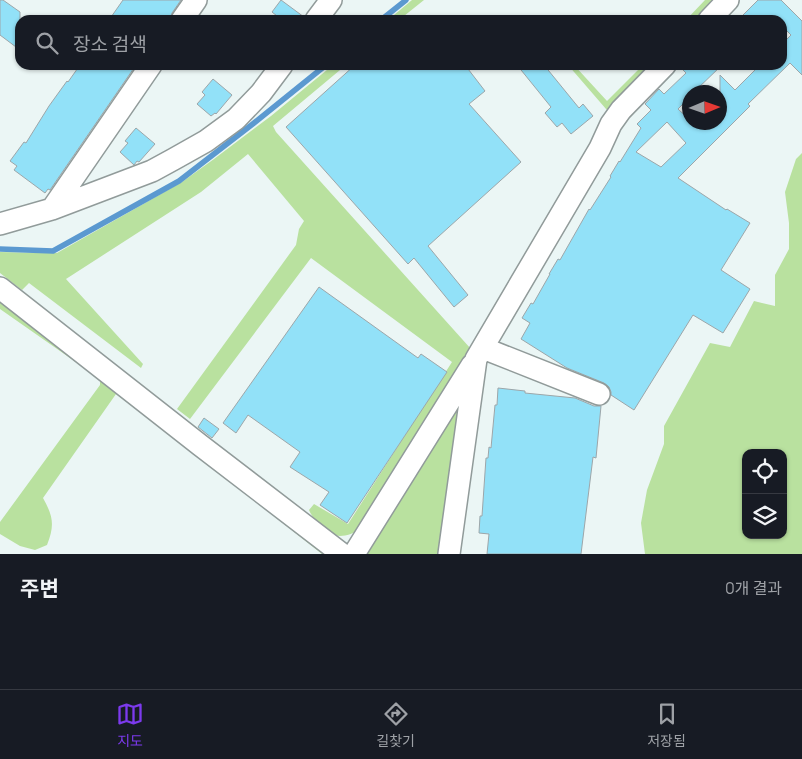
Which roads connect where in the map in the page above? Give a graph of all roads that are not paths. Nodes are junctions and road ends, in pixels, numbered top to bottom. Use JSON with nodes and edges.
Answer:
{"nodes":[{"id":1,"x":196,"y":0,"type":"edge"},
{"id":2,"x":331,"y":0,"type":"edge"},
{"id":3,"x":728,"y":0,"type":"edge"},
{"id":4,"x":186,"y":15,"type":"edge"},
{"id":5,"x":320,"y":15,"type":"edge"},
{"id":6,"x":714,"y":15,"type":"edge"},
{"id":7,"x":148,"y":70,"type":"edge"},
{"id":8,"x":278,"y":70,"type":"edge"},
{"id":9,"x":660,"y":70,"type":"edge"},
{"id":10,"x":52,"y":209,"type":"junction"},
{"id":11,"x":0,"y":224,"type":"edge"},
{"id":12,"x":0,"y":288,"type":"edge"},
{"id":13,"x":479,"y":353,"type":"junction"},
{"id":14,"x":599,"y":394,"type":"dead end"},
{"id":15,"x":342,"y":554,"type":"edge"},
{"id":16,"x":354,"y":554,"type":"edge"},
{"id":17,"x":449,"y":554,"type":"edge"}],
"edges":[{"from":1,"to":4,"type":"street"},
{"from":2,"to":5,"type":"street"},
{"from":3,"to":6,"type":"street"},
{"from":7,"to":10,"type":"street"},
{"from":8,"to":10,"type":"street"},
{"from":9,"to":13,"type":"street"},
{"from":10,"to":11,"type":"street"},
{"from":12,"to":15,"type":"street"},
{"from":13,"to":14,"type":"street"},
{"from":13,"to":16,"type":"street"},
{"from":13,"to":17,"type":"street"}]}
